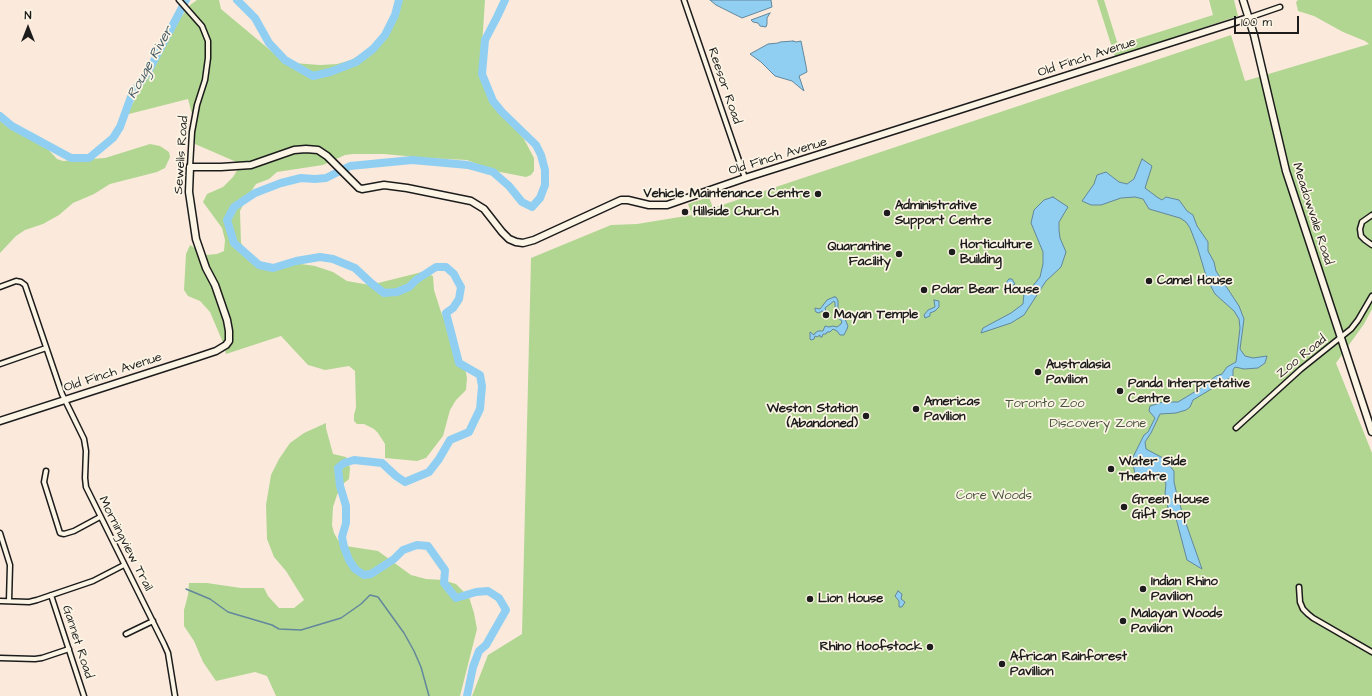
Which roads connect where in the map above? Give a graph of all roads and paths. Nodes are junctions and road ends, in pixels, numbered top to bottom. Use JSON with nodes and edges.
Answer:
{"nodes":[{"id":1,"x":684,"y":0,"type":"edge"},
{"id":2,"x":1242,"y":0,"type":"edge"},
{"id":3,"x":180,"y":1,"type":"edge"},
{"id":4,"x":1280,"y":7,"type":"dead end"},
{"id":5,"x":1248,"y":18,"type":"junction"},
{"id":6,"x":190,"y":167,"type":"junction"},
{"id":7,"x":745,"y":178,"type":"junction"},
{"id":8,"x":1372,"y":215,"type":"edge"},
{"id":9,"x":1372,"y":245,"type":"edge"},
{"id":10,"x":0,"y":287,"type":"edge"},
{"id":11,"x":1372,"y":296,"type":"edge"},
{"id":12,"x":1340,"y":338,"type":"junction"},
{"id":13,"x":229,"y":341,"type":"joint"},
{"id":14,"x":46,"y":348,"type":"junction"},
{"id":15,"x":0,"y":364,"type":"edge"},
{"id":16,"x":65,"y":400,"type":"junction"},
{"id":17,"x":0,"y":421,"type":"edge"},
{"id":18,"x":1236,"y":428,"type":"dead end"},
{"id":19,"x":1372,"y":432,"type":"edge"},
{"id":20,"x":46,"y":471,"type":"dead end"},
{"id":21,"x":100,"y":517,"type":"junction"},
{"id":22,"x":0,"y":535,"type":"edge"},
{"id":23,"x":124,"y":565,"type":"junction"},
{"id":24,"x":1299,"y":587,"type":"dead end"},
{"id":25,"x":51,"y":595,"type":"junction"},
{"id":26,"x":0,"y":601,"type":"edge"},
{"id":27,"x":9,"y":601,"type":"junction"},
{"id":28,"x":153,"y":621,"type":"junction"},
{"id":29,"x":126,"y":634,"type":"dead end"},
{"id":30,"x":69,"y":649,"type":"junction"},
{"id":31,"x":1372,"y":652,"type":"edge"},
{"id":32,"x":0,"y":658,"type":"edge"},
{"id":33,"x":84,"y":696,"type":"edge"},
{"id":34,"x":175,"y":696,"type":"edge"}],
"edges":[{"from":1,"to":7,"type":"street","name":"Reesor Road"},
{"from":2,"to":5,"type":"street","name":"Meadowvale Road"},
{"from":3,"to":6,"type":"street","name":"Sewells Road"},
{"from":4,"to":5,"type":"street","name":"Old Finch Avenue"},
{"from":5,"to":7,"type":"street","name":"Old Finch Avenue"},
{"from":5,"to":12,"type":"street","name":"Meadowvale Road"},
{"from":6,"to":7,"type":"street","name":"Old Finch Avenue"},
{"from":6,"to":13,"type":"street","name":"Sewells Road"},
{"from":8,"to":9,"type":"street"},
{"from":10,"to":14,"type":"street","name":"Morningview Trail"},
{"from":11,"to":12,"type":"street","name":"Zoo Road"},
{"from":12,"to":18,"type":"street","name":"Zoo Road"},
{"from":12,"to":19,"type":"street","name":"Meadowvale Road"},
{"from":13,"to":16,"type":"street","name":"Old Finch Avenue"},
{"from":14,"to":15,"type":"street"},
{"from":14,"to":16,"type":"street","name":"Morningview Trail"},
{"from":16,"to":17,"type":"street","name":"Old Finch Avenue"},
{"from":16,"to":21,"type":"street","name":"Morningview Trail"},
{"from":20,"to":21,"type":"street"},
{"from":21,"to":23,"type":"street","name":"Morningview Trail"},
{"from":22,"to":27,"type":"street"},
{"from":23,"to":25,"type":"street"},
{"from":23,"to":28,"type":"street","name":"Morningview Trail"},
{"from":24,"to":31,"type":"street"},
{"from":25,"to":27,"type":"street"},
{"from":25,"to":30,"type":"street","name":"Gannet Road"},
{"from":26,"to":27,"type":"street"},
{"from":28,"to":29,"type":"street"},
{"from":28,"to":34,"type":"street","name":"Morningview Trail"},
{"from":30,"to":32,"type":"street"},
{"from":30,"to":33,"type":"street","name":"Gannet Road"}]}
